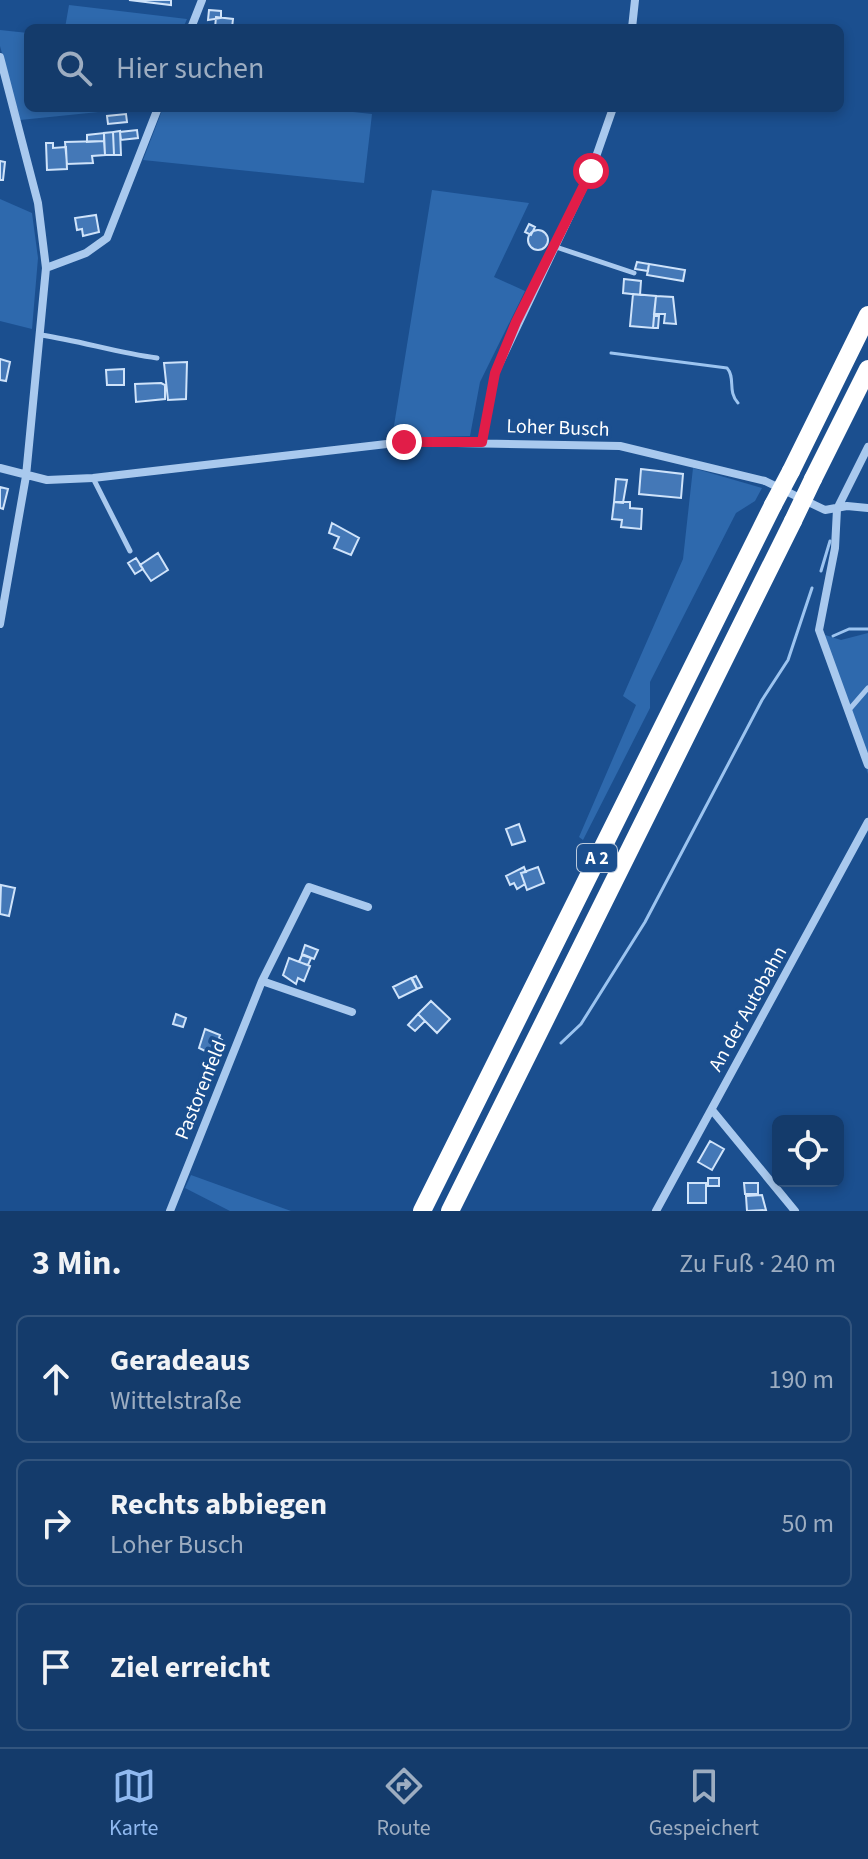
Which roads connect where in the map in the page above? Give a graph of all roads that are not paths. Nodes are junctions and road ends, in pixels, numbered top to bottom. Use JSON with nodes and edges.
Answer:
{"nodes":[{"id":1,"x":202,"y":0,"type":"edge"},
{"id":2,"x":635,"y":0,"type":"edge"},
{"id":3,"x":193,"y":24,"type":"edge"},
{"id":4,"x":632,"y":24,"type":"edge"},
{"id":5,"x":0,"y":57,"type":"edge"},
{"id":6,"x":156,"y":112,"type":"edge"},
{"id":7,"x":612,"y":112,"type":"edge"},
{"id":8,"x":556,"y":247,"type":"junction"},
{"id":9,"x":46,"y":268,"type":"junction"},
{"id":10,"x":634,"y":273,"type":"dead end"},
{"id":11,"x":868,"y":315,"type":"edge"},
{"id":12,"x":41,"y":335,"type":"junction"},
{"id":13,"x":157,"y":358,"type":"dead end"},
{"id":14,"x":868,"y":369,"type":"edge"},
{"id":15,"x":482,"y":442,"type":"junction"},
{"id":16,"x":868,"y":447,"type":"edge"},
{"id":17,"x":0,"y":468,"type":"edge"},
{"id":18,"x":26,"y":476,"type":"junction"},
{"id":19,"x":93,"y":478,"type":"junction"},
{"id":20,"x":868,"y":508,"type":"edge"},
{"id":21,"x":837,"y":509,"type":"junction"},
{"id":22,"x":130,"y":551,"type":"dead end"},
{"id":23,"x":0,"y":624,"type":"edge"},
{"id":24,"x":868,"y":688,"type":"edge"},
{"id":25,"x":848,"y":712,"type":"junction"},
{"id":26,"x":868,"y":765,"type":"edge"},
{"id":27,"x":868,"y":822,"type":"edge"},
{"id":28,"x":368,"y":907,"type":"dead end"},
{"id":29,"x":262,"y":981,"type":"junction"},
{"id":30,"x":352,"y":1012,"type":"dead end"},
{"id":31,"x":712,"y":1110,"type":"junction"},
{"id":32,"x":170,"y":1211,"type":"edge"},
{"id":33,"x":422,"y":1211,"type":"edge"},
{"id":34,"x":450,"y":1211,"type":"edge"},
{"id":35,"x":656,"y":1211,"type":"edge"},
{"id":36,"x":795,"y":1211,"type":"edge"}],
"edges":[{"from":1,"to":3,"type":"street"},
{"from":2,"to":4,"type":"street"},
{"from":5,"to":9,"type":"street"},
{"from":6,"to":9,"type":"street"},
{"from":7,"to":8,"type":"street"},
{"from":8,"to":10,"type":"lane"},
{"from":8,"to":15,"type":"street"},
{"from":9,"to":12,"type":"street"},
{"from":11,"to":33,"type":"highway","number":"A 2","bridge":true},
{"from":12,"to":13,"type":"lane"},
{"from":12,"to":18,"type":"street"},
{"from":14,"to":34,"type":"highway","number":"A 2","bridge":true},
{"from":15,"to":19,"type":"street","name":"Loher Busch"},
{"from":15,"to":21,"type":"street","name":"Loher Busch"},
{"from":16,"to":21,"type":"street"},
{"from":17,"to":18,"type":"street","name":"Loher Busch"},
{"from":18,"to":19,"type":"street","name":"Loher Busch"},
{"from":18,"to":23,"type":"street"},
{"from":19,"to":22,"type":"lane"},
{"from":20,"to":21,"type":"street","name":"Loher Busch"},
{"from":21,"to":25,"type":"street"},
{"from":24,"to":25,"type":"lane"},
{"from":25,"to":26,"type":"street"},
{"from":27,"to":31,"type":"street","name":"An der Autobahn"},
{"from":28,"to":29,"type":"street","name":"Pastorenfeld"},
{"from":29,"to":30,"type":"street"},
{"from":29,"to":32,"type":"street","name":"Pastorenfeld"},
{"from":31,"to":35,"type":"street","name":"An der Autobahn"},
{"from":31,"to":36,"type":"street"}]}
